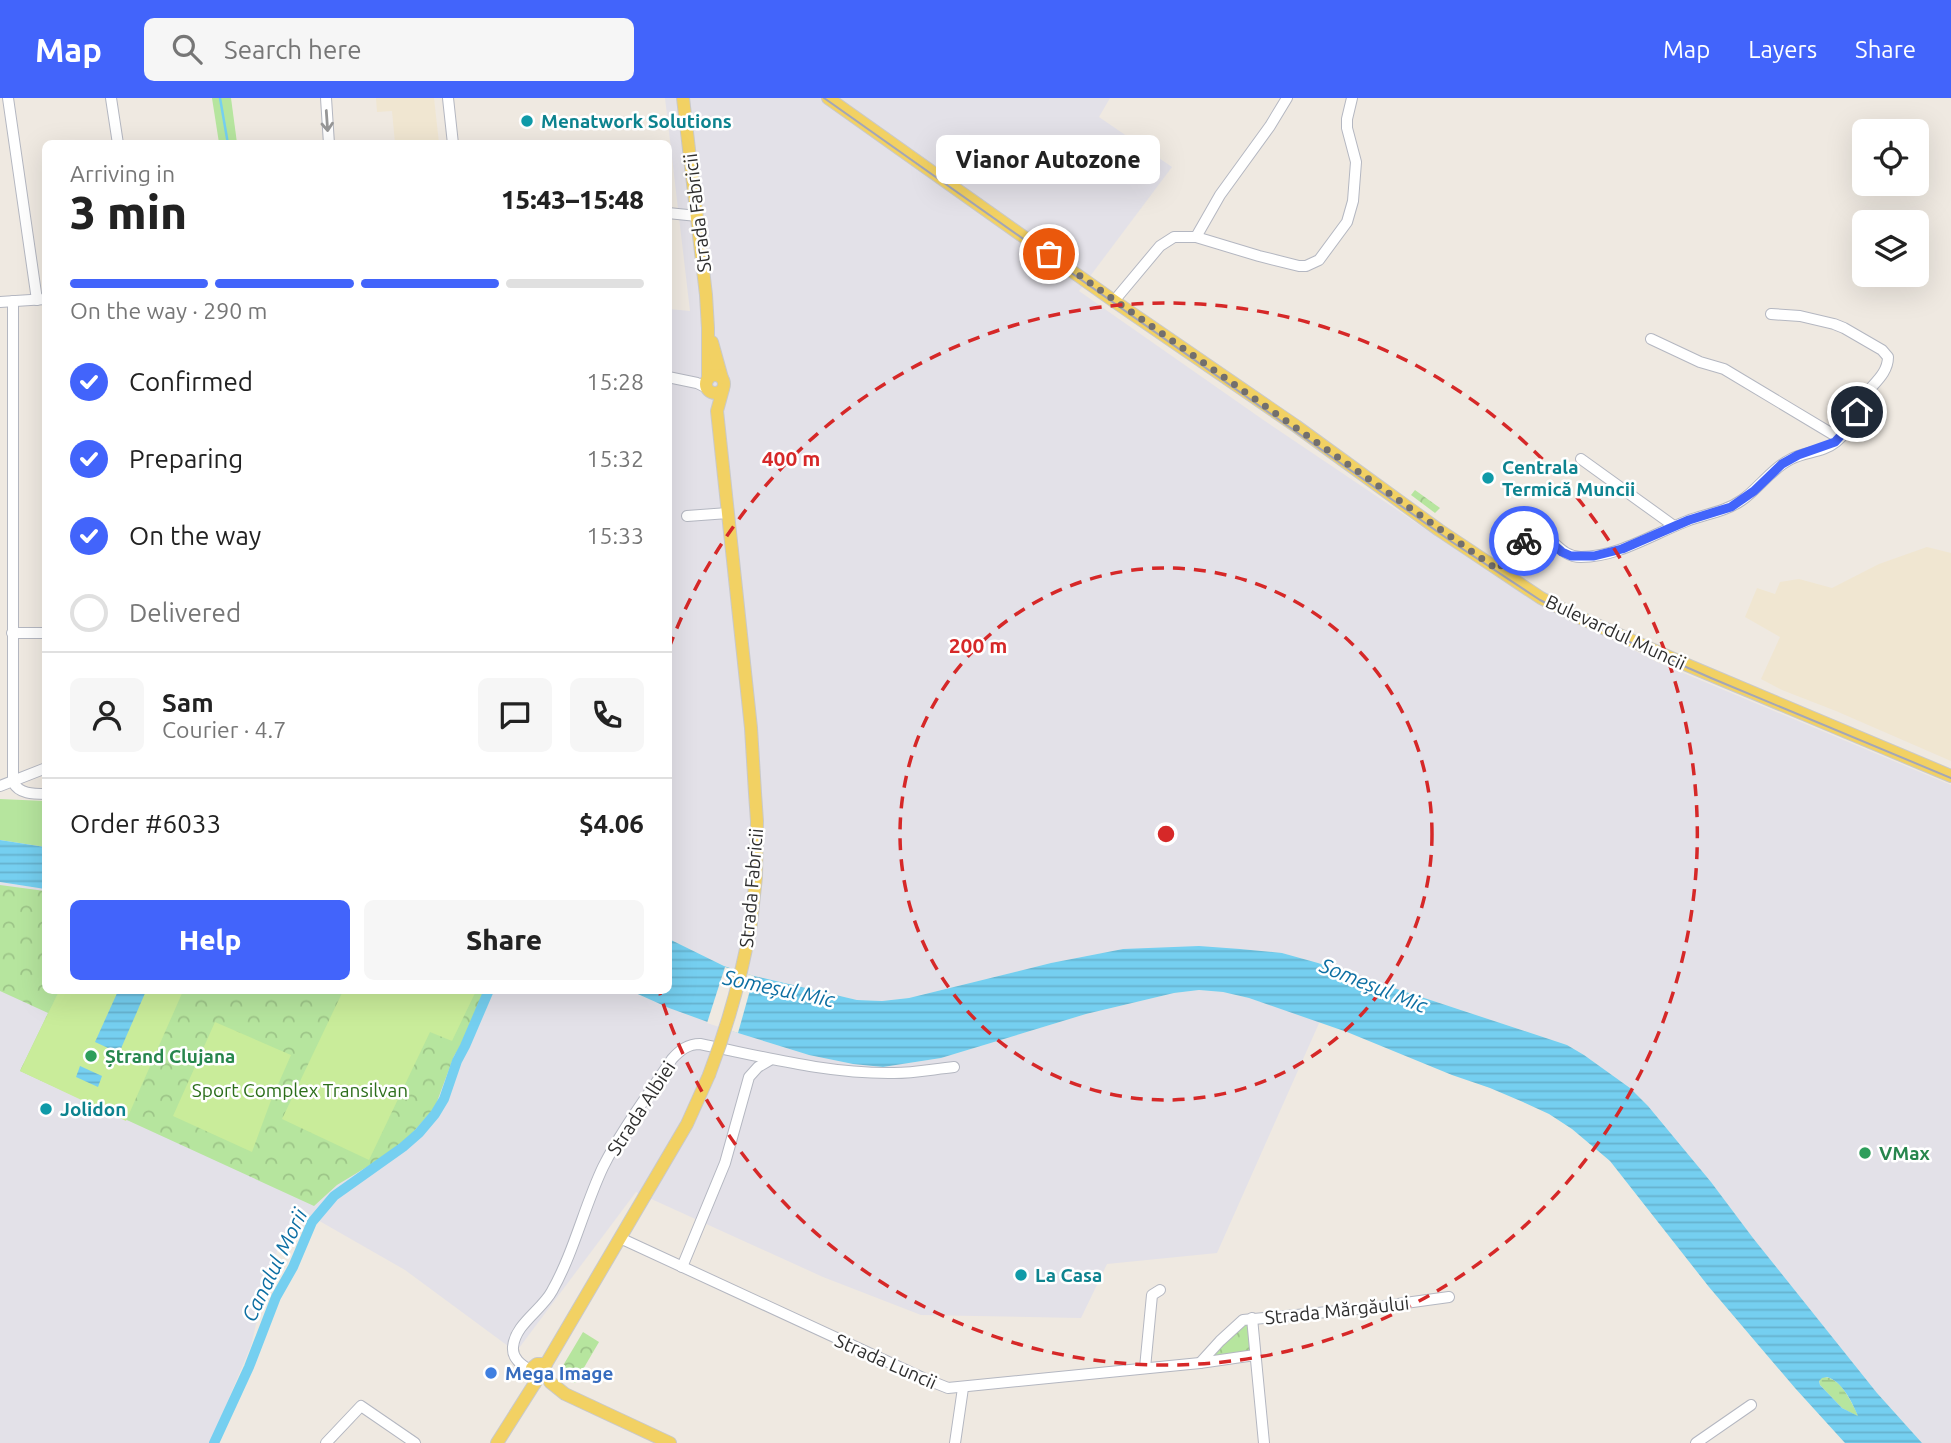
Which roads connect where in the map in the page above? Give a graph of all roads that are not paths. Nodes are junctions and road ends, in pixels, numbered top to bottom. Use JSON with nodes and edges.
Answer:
{"nodes":[{"id":1,"x":8,"y":98,"type":"edge"},
{"id":2,"x":111,"y":98,"type":"edge"},
{"id":3,"x":326,"y":98,"type":"edge"},
{"id":4,"x":448,"y":98,"type":"edge"},
{"id":5,"x":684,"y":98,"type":"edge"},
{"id":6,"x":828,"y":98,"type":"edge"},
{"id":7,"x":1287,"y":98,"type":"edge"},
{"id":8,"x":1351,"y":101,"type":"edge"},
{"id":9,"x":117,"y":140,"type":"edge"},
{"id":10,"x":329,"y":140,"type":"edge"},
{"id":11,"x":453,"y":140,"type":"edge"},
{"id":12,"x":672,"y":213,"type":"edge"},
{"id":13,"x":697,"y":216,"type":"junction"},
{"id":14,"x":1196,"y":236,"type":"junction"},
{"id":15,"x":41,"y":299,"type":"edge"},
{"id":16,"x":1114,"y":300,"type":"junction"},
{"id":17,"x":13,"y":301,"type":"junction"},
{"id":18,"x":0,"y":302,"type":"edge"},
{"id":19,"x":1771,"y":314,"type":"dead end"},
{"id":20,"x":708,"y":328,"type":"junction"},
{"id":21,"x":1651,"y":339,"type":"dead end"},
{"id":22,"x":672,"y":378,"type":"edge"},
{"id":23,"x":722,"y":384,"type":"junction"},
{"id":24,"x":705,"y":385,"type":"junction"},
{"id":25,"x":717,"y":408,"type":"junction"},
{"id":26,"x":1839,"y":438,"type":"junction"},
{"id":27,"x":1581,"y":459,"type":"dead end"},
{"id":28,"x":728,"y":513,"type":"junction"},
{"id":29,"x":687,"y":516,"type":"dead end"},
{"id":30,"x":1674,"y":526,"type":"junction"},
{"id":31,"x":1498,"y":570,"type":"junction"},
{"id":32,"x":12,"y":633,"type":"junction"},
{"id":33,"x":42,"y":633,"type":"edge"},
{"id":34,"x":42,"y":770,"type":"edge"},
{"id":35,"x":1951,"y":776,"type":"edge"},
{"id":36,"x":13,"y":782,"type":"junction"},
{"id":37,"x":0,"y":786,"type":"edge"},
{"id":38,"x":42,"y":794,"type":"edge"},
{"id":39,"x":736,"y":1051,"type":"junction"},
{"id":40,"x":770,"y":1060,"type":"junction"},
{"id":41,"x":954,"y":1067,"type":"dead end"},
{"id":42,"x":749,"y":1077,"type":"junction"},
{"id":43,"x":620,"y":1238,"type":"junction"},
{"id":44,"x":682,"y":1267,"type":"junction"},
{"id":45,"x":1160,"y":1290,"type":"dead end"},
{"id":46,"x":1449,"y":1297,"type":"dead end"},
{"id":47,"x":1252,"y":1318,"type":"junction"},
{"id":48,"x":1255,"y":1355,"type":"junction"},
{"id":49,"x":1200,"y":1363,"type":"junction"},
{"id":50,"x":546,"y":1364,"type":"junction"},
{"id":51,"x":1144,"y":1368,"type":"junction"},
{"id":52,"x":533,"y":1377,"type":"junction"},
{"id":53,"x":550,"y":1382,"type":"junction"},
{"id":54,"x":963,"y":1388,"type":"junction"},
{"id":55,"x":1751,"y":1405,"type":"dead end"},
{"id":56,"x":326,"y":1443,"type":"edge"},
{"id":57,"x":415,"y":1443,"type":"edge"},
{"id":58,"x":497,"y":1443,"type":"edge"},
{"id":59,"x":670,"y":1443,"type":"edge"},
{"id":60,"x":954,"y":1443,"type":"edge"},
{"id":61,"x":1265,"y":1443,"type":"edge"},
{"id":62,"x":1696,"y":1443,"type":"edge"}],
"edges":[{"from":1,"to":15,"type":"street"},
{"from":2,"to":9,"type":"street"},
{"from":3,"to":10,"type":"street","one_way":true},
{"from":4,"to":11,"type":"street"},
{"from":5,"to":13,"type":"main road","name":"Strada Fabricii"},
{"from":6,"to":16,"type":"main road","name":"Bulevardul Muncii"},
{"from":7,"to":14,"type":"street"},
{"from":8,"to":14,"type":"street"},
{"from":12,"to":13,"type":"street"},
{"from":13,"to":20,"type":"main road","name":"Strada Fabricii"},
{"from":14,"to":16,"type":"street"},
{"from":15,"to":17,"type":"street"},
{"from":16,"to":31,"type":"main road","name":"Bulevardul Muncii"},
{"from":17,"to":18,"type":"street"},
{"from":17,"to":32,"type":"street"},
{"from":19,"to":26,"type":"street"},
{"from":20,"to":23,"type":"main road","name":"Strada Fabricii"},
{"from":20,"to":24,"type":"main road","name":"Strada Fabricii"},
{"from":21,"to":26,"type":"street"},
{"from":22,"to":24,"type":"street"},
{"from":23,"to":24,"type":"main road"},
{"from":23,"to":25,"type":"main road","name":"Strada Fabricii"},
{"from":24,"to":25,"type":"main road","name":"Strada Fabricii"},
{"from":25,"to":28,"type":"main road","name":"Strada Fabricii"},
{"from":26,"to":30,"type":"street"},
{"from":27,"to":30,"type":"street"},
{"from":28,"to":29,"type":"street"},
{"from":28,"to":43,"type":"main road","name":"Strada Fabricii","bridge":true},
{"from":30,"to":31,"type":"street"},
{"from":31,"to":35,"type":"main road","name":"Bulevardul Muncii"},
{"from":32,"to":33,"type":"street"},
{"from":32,"to":36,"type":"street"},
{"from":34,"to":36,"type":"street"},
{"from":36,"to":37,"type":"street"},
{"from":36,"to":38,"type":"street"},
{"from":39,"to":40,"type":"street","name":"Strada Albiei"},
{"from":39,"to":42,"type":"street"},
{"from":39,"to":52,"type":"street","name":"Strada Albiei"},
{"from":40,"to":41,"type":"street","name":"Strada Albiei"},
{"from":40,"to":42,"type":"street"},
{"from":42,"to":44,"type":"street"},
{"from":43,"to":44,"type":"street","name":"Strada Luncii"},
{"from":43,"to":50,"type":"main road","name":"Strada Fabricii"},
{"from":44,"to":54,"type":"street","name":"Strada Luncii"},
{"from":45,"to":51,"type":"street"},
{"from":46,"to":47,"type":"street","name":"Strada Mărgăului"},
{"from":47,"to":48,"type":"street"},
{"from":47,"to":49,"type":"street","name":"Strada Mărgăului"},
{"from":48,"to":49,"type":"street","name":"Strada Luncii"},
{"from":48,"to":61,"type":"street"},
{"from":49,"to":51,"type":"street","name":"Strada Luncii"},
{"from":50,"to":52,"type":"main road"},
{"from":50,"to":53,"type":"main road"},
{"from":51,"to":54,"type":"street","name":"Strada Luncii"},
{"from":52,"to":53,"type":"main road"},
{"from":52,"to":58,"type":"main road"},
{"from":53,"to":59,"type":"main road"},
{"from":54,"to":60,"type":"street"},
{"from":55,"to":62,"type":"street"},
{"from":56,"to":57,"type":"street"}]}
